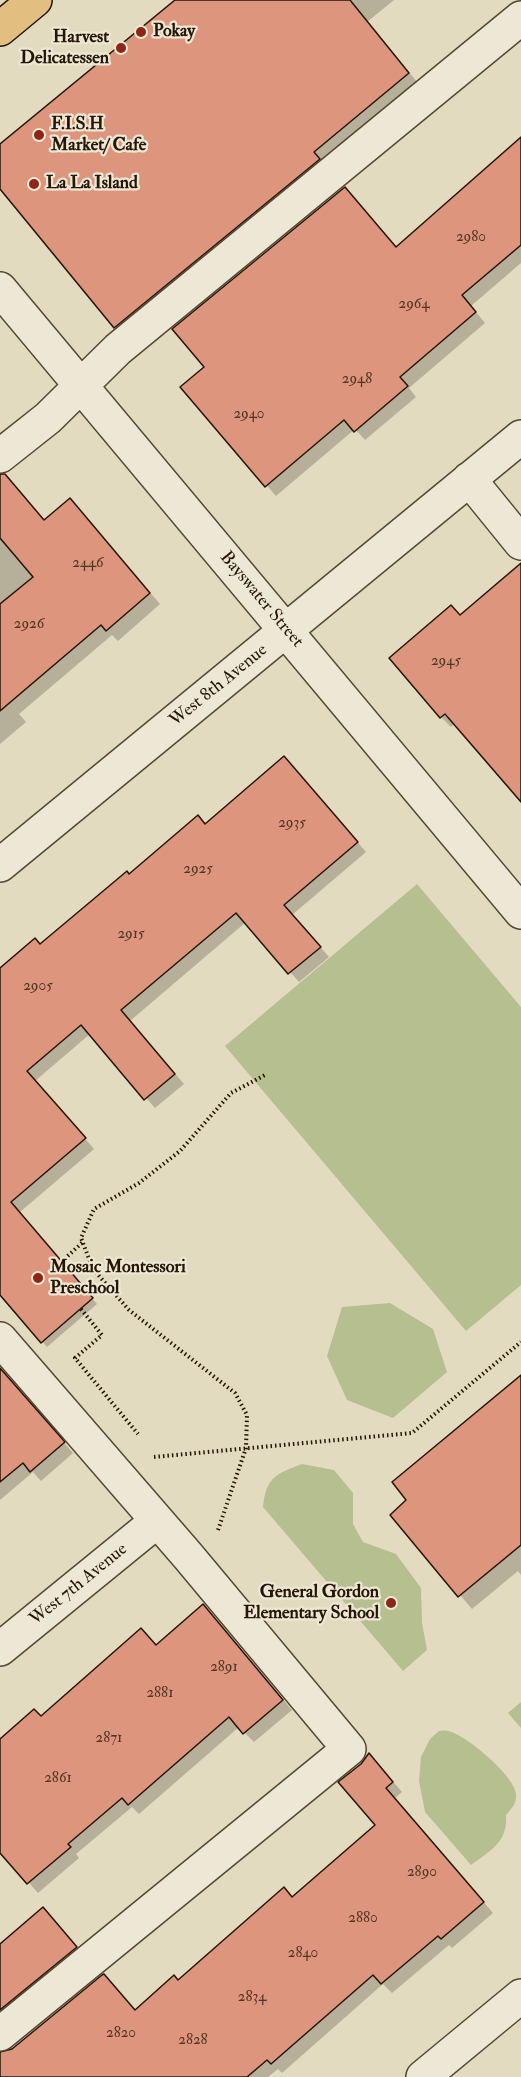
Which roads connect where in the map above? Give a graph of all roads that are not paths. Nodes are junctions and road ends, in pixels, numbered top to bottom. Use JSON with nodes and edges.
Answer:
{"nodes":[{"id":1,"x":35,"y":0,"type":"edge"},
{"id":2,"x":521,"y":18,"type":"edge"},
{"id":3,"x":0,"y":29,"type":"edge"},
{"id":4,"x":0,"y":289,"type":"edge"},
{"id":5,"x":81,"y":385,"type":"junction"},
{"id":6,"x":521,"y":436,"type":"edge"},
{"id":7,"x":0,"y":456,"type":"edge"},
{"id":8,"x":469,"y":479,"type":"junction"},
{"id":9,"x":521,"y":543,"type":"edge"},
{"id":10,"x":287,"y":630,"type":"junction"},
{"id":11,"x":0,"y":865,"type":"edge"},
{"id":12,"x":521,"y":912,"type":"edge"},
{"id":13,"x":0,"y":1339,"type":"edge"},
{"id":14,"x":157,"y":1521,"type":"junction"},
{"id":15,"x":0,"y":1649,"type":"edge"},
{"id":16,"x":521,"y":1996,"type":"edge"},
{"id":17,"x":0,"y":2034,"type":"edge"},
{"id":18,"x":423,"y":2077,"type":"edge"}],
"edges":[{"from":1,"to":3,"type":"main road"},
{"from":2,"to":5,"type":"street"},
{"from":4,"to":5,"type":"street","name":"Bayswater Street"},
{"from":5,"to":7,"type":"street"},
{"from":5,"to":10,"type":"street","name":"Bayswater Street"},
{"from":6,"to":8,"type":"street","name":"West 8th Avenue"},
{"from":8,"to":9,"type":"street"},
{"from":8,"to":10,"type":"street","name":"West 8th Avenue"},
{"from":10,"to":11,"type":"street","name":"West 8th Avenue"},
{"from":10,"to":12,"type":"street","name":"Bayswater Street"},
{"from":13,"to":14,"type":"street"},
{"from":14,"to":15,"type":"street","name":"West 7th Avenue"},
{"from":14,"to":17,"type":"street"},
{"from":16,"to":18,"type":"street"}]}
